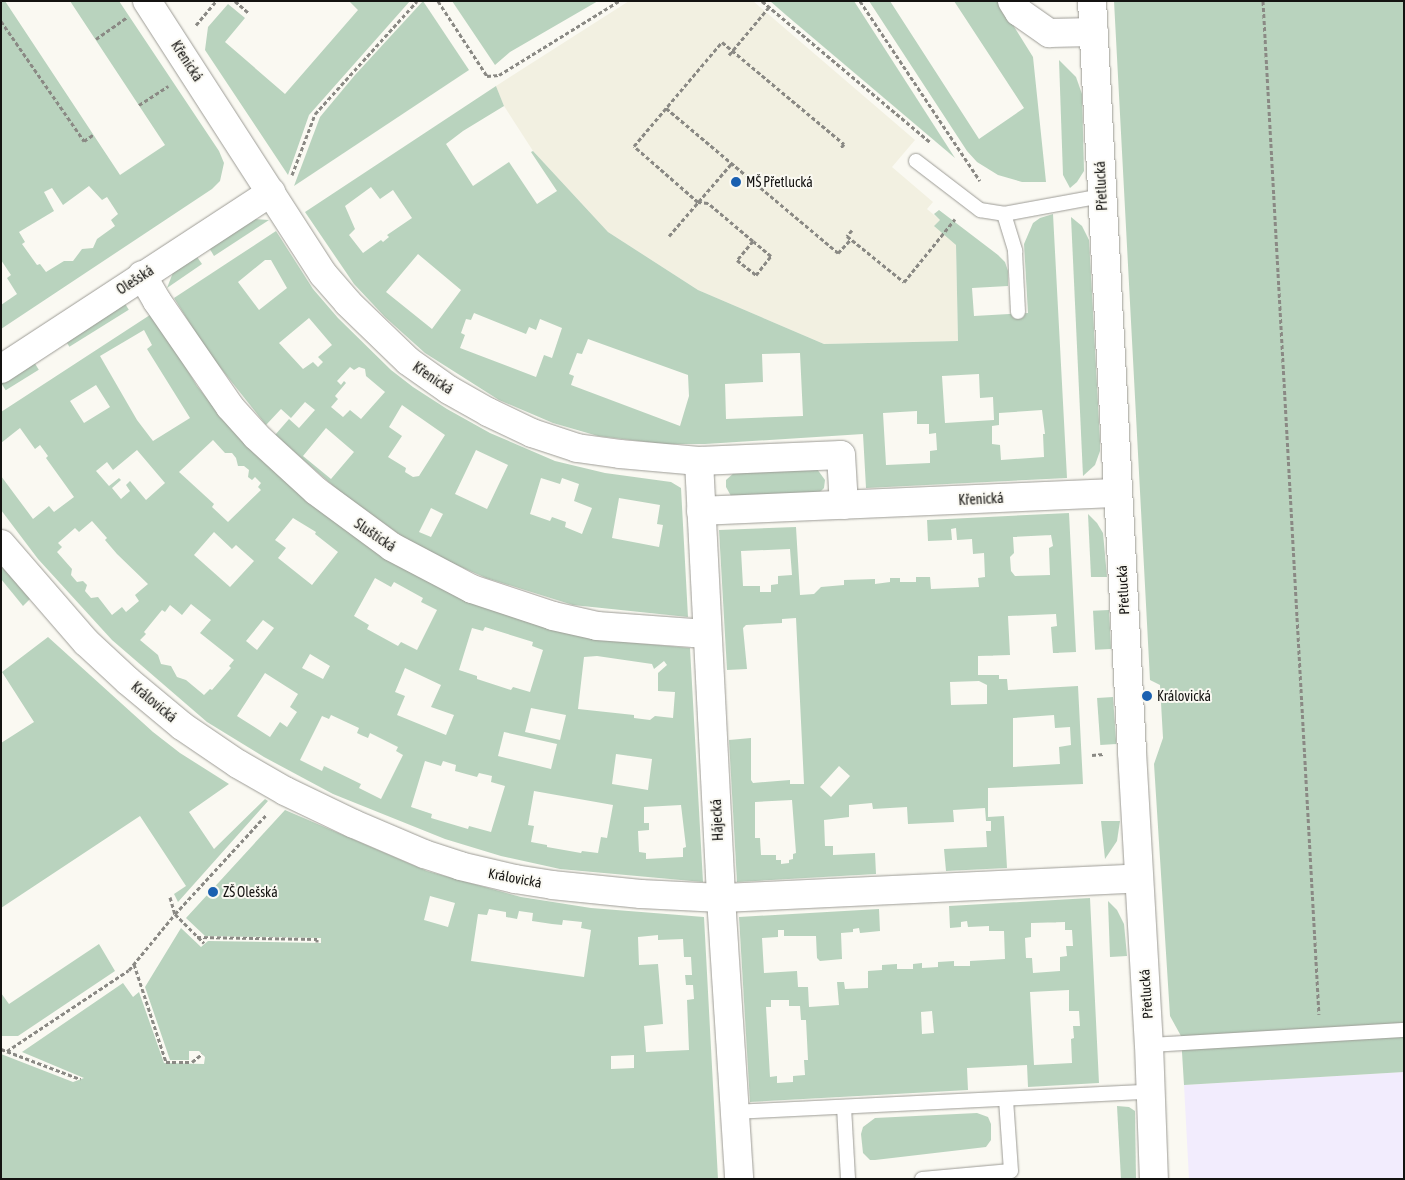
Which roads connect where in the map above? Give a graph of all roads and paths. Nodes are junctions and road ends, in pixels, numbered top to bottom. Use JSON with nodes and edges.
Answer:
{"nodes":[{"id":1,"x":235,"y":1,"type":"edge"},
{"id":2,"x":418,"y":1,"type":"edge"},
{"id":3,"x":438,"y":1,"type":"edge"},
{"id":4,"x":619,"y":1,"type":"edge"},
{"id":5,"x":762,"y":1,"type":"edge"},
{"id":6,"x":860,"y":1,"type":"edge"},
{"id":7,"x":1012,"y":1,"type":"edge"},
{"id":8,"x":1092,"y":1,"type":"edge"},
{"id":9,"x":1263,"y":1,"type":"edge"},
{"id":10,"x":769,"y":7,"type":"junction"},
{"id":11,"x":140,"y":8,"type":"edge"},
{"id":12,"x":249,"y":13,"type":"dead end"},
{"id":13,"x":1,"y":21,"type":"edge"},
{"id":14,"x":1094,"y":32,"type":"junction"},
{"id":15,"x":96,"y":39,"type":"dead end"},
{"id":16,"x":732,"y":51,"type":"junction"},
{"id":17,"x":729,"y":55,"type":"dead end"},
{"id":18,"x":169,"y":85,"type":"dead end"},
{"id":19,"x":139,"y":105,"type":"dead end"},
{"id":20,"x":666,"y":108,"type":"junction"},
{"id":21,"x":93,"y":135,"type":"dead end"},
{"id":22,"x":925,"y":138,"type":"dead end"},
{"id":23,"x":840,"y":149,"type":"dead end"},
{"id":24,"x":916,"y":161,"type":"dead end"},
{"id":25,"x":732,"y":163,"type":"junction"},
{"id":26,"x":281,"y":184,"type":"junction"},
{"id":27,"x":1102,"y":196,"type":"junction"},
{"id":28,"x":698,"y":202,"type":"junction"},
{"id":29,"x":1004,"y":214,"type":"junction"},
{"id":30,"x":852,"y":230,"type":"dead end"},
{"id":31,"x":943,"y":234,"type":"dead end"},
{"id":32,"x":669,"y":236,"type":"dead end"},
{"id":33,"x":851,"y":239,"type":"junction"},
{"id":34,"x":753,"y":241,"type":"junction"},
{"id":35,"x":142,"y":275,"type":"junction"},
{"id":36,"x":1018,"y":312,"type":"dead end"},
{"id":37,"x":1,"y":369,"type":"edge"},
{"id":38,"x":699,"y":461,"type":"junction"},
{"id":39,"x":1118,"y":493,"type":"junction"},
{"id":40,"x":844,"y":505,"type":"junction"},
{"id":41,"x":701,"y":511,"type":"junction"},
{"id":42,"x":1,"y":544,"type":"edge"},
{"id":43,"x":708,"y":634,"type":"junction"},
{"id":44,"x":268,"y":813,"type":"dead end"},
{"id":45,"x":1139,"y":878,"type":"junction"},
{"id":46,"x":170,"y":897,"type":"dead end"},
{"id":47,"x":721,"y":898,"type":"junction"},
{"id":48,"x":174,"y":914,"type":"junction"},
{"id":49,"x":197,"y":938,"type":"junction"},
{"id":50,"x":317,"y":942,"type":"dead end"},
{"id":51,"x":204,"y":943,"type":"dead end"},
{"id":52,"x":134,"y":964,"type":"junction"},
{"id":53,"x":1404,"y":1030,"type":"edge"},
{"id":54,"x":1320,"y":1035,"type":"junction"},
{"id":55,"x":1149,"y":1045,"type":"junction"},
{"id":56,"x":1,"y":1049,"type":"edge"},
{"id":57,"x":7,"y":1051,"type":"junction"},
{"id":58,"x":202,"y":1054,"type":"dead end"},
{"id":59,"x":80,"y":1079,"type":"dead end"},
{"id":60,"x":1151,"y":1092,"type":"junction"},
{"id":61,"x":1006,"y":1099,"type":"junction"},
{"id":62,"x":844,"y":1107,"type":"junction"},
{"id":63,"x":735,"y":1112,"type":"junction"},
{"id":64,"x":739,"y":1179,"type":"edge"},
{"id":65,"x":848,"y":1179,"type":"edge"},
{"id":66,"x":922,"y":1179,"type":"edge"},
{"id":67,"x":1154,"y":1179,"type":"edge"}],
"edges":[{"from":1,"to":12,"type":"path"},
{"from":2,"to":26,"type":"path"},
{"from":3,"to":4,"type":"path"},
{"from":5,"to":10,"type":"path"},
{"from":6,"to":29,"type":"path"},
{"from":7,"to":14,"type":"street"},
{"from":8,"to":14,"type":"street","name":"Přetlucká"},
{"from":9,"to":54,"type":"path"},
{"from":10,"to":16,"type":"path"},
{"from":10,"to":22,"type":"path"},
{"from":11,"to":15,"type":"path"},
{"from":11,"to":26,"type":"street","name":"Křenická"},
{"from":13,"to":21,"type":"path"},
{"from":14,"to":27,"type":"street","name":"Přetlucká"},
{"from":16,"to":17,"type":"path"},
{"from":16,"to":20,"type":"path"},
{"from":16,"to":23,"type":"path"},
{"from":18,"to":19,"type":"path"},
{"from":20,"to":25,"type":"path"},
{"from":20,"to":28,"type":"path"},
{"from":24,"to":29,"type":"lane"},
{"from":25,"to":28,"type":"path"},
{"from":25,"to":33,"type":"path"},
{"from":26,"to":35,"type":"street","name":"Olešská"},
{"from":26,"to":38,"type":"street","name":"Křenická"},
{"from":27,"to":29,"type":"lane"},
{"from":27,"to":39,"type":"street","name":"Přetlucká"},
{"from":28,"to":32,"type":"path"},
{"from":28,"to":34,"type":"path"},
{"from":29,"to":36,"type":"lane"},
{"from":30,"to":33,"type":"path"},
{"from":31,"to":33,"type":"path"},
{"from":34,"to":34,"type":"path"},
{"from":35,"to":37,"type":"street","name":"Olešská"},
{"from":35,"to":43,"type":"street","name":"Sluštická"},
{"from":38,"to":40,"type":"street","name":"Křenická"},
{"from":38,"to":41,"type":"street","name":"Hájecká"},
{"from":39,"to":40,"type":"street","name":"Křenická"},
{"from":39,"to":45,"type":"street","name":"Přetlucká"},
{"from":40,"to":41,"type":"street","name":"Křenická"},
{"from":41,"to":43,"type":"street","name":"Hájecká"},
{"from":42,"to":47,"type":"street","name":"Královická"},
{"from":43,"to":47,"type":"street","name":"Hájecká"},
{"from":44,"to":48,"type":"path"},
{"from":45,"to":47,"type":"street","name":"Královická"},
{"from":45,"to":55,"type":"street","name":"Přetlucká"},
{"from":46,"to":48,"type":"path"},
{"from":47,"to":63,"type":"street","name":"Hájecká"},
{"from":48,"to":49,"type":"path"},
{"from":48,"to":52,"type":"path"},
{"from":49,"to":50,"type":"path"},
{"from":49,"to":51,"type":"path"},
{"from":52,"to":57,"type":"path"},
{"from":52,"to":58,"type":"path"},
{"from":53,"to":54,"type":"lane"},
{"from":54,"to":55,"type":"lane"},
{"from":55,"to":60,"type":"street","name":"Přetlucká"},
{"from":56,"to":57,"type":"path"},
{"from":57,"to":59,"type":"path"},
{"from":60,"to":61,"type":"lane"},
{"from":60,"to":67,"type":"street","name":"Přetlucká"},
{"from":61,"to":62,"type":"lane"},
{"from":61,"to":66,"type":"lane"},
{"from":62,"to":63,"type":"lane"},
{"from":62,"to":65,"type":"lane"},
{"from":63,"to":64,"type":"street","name":"Hájecká"}]}
